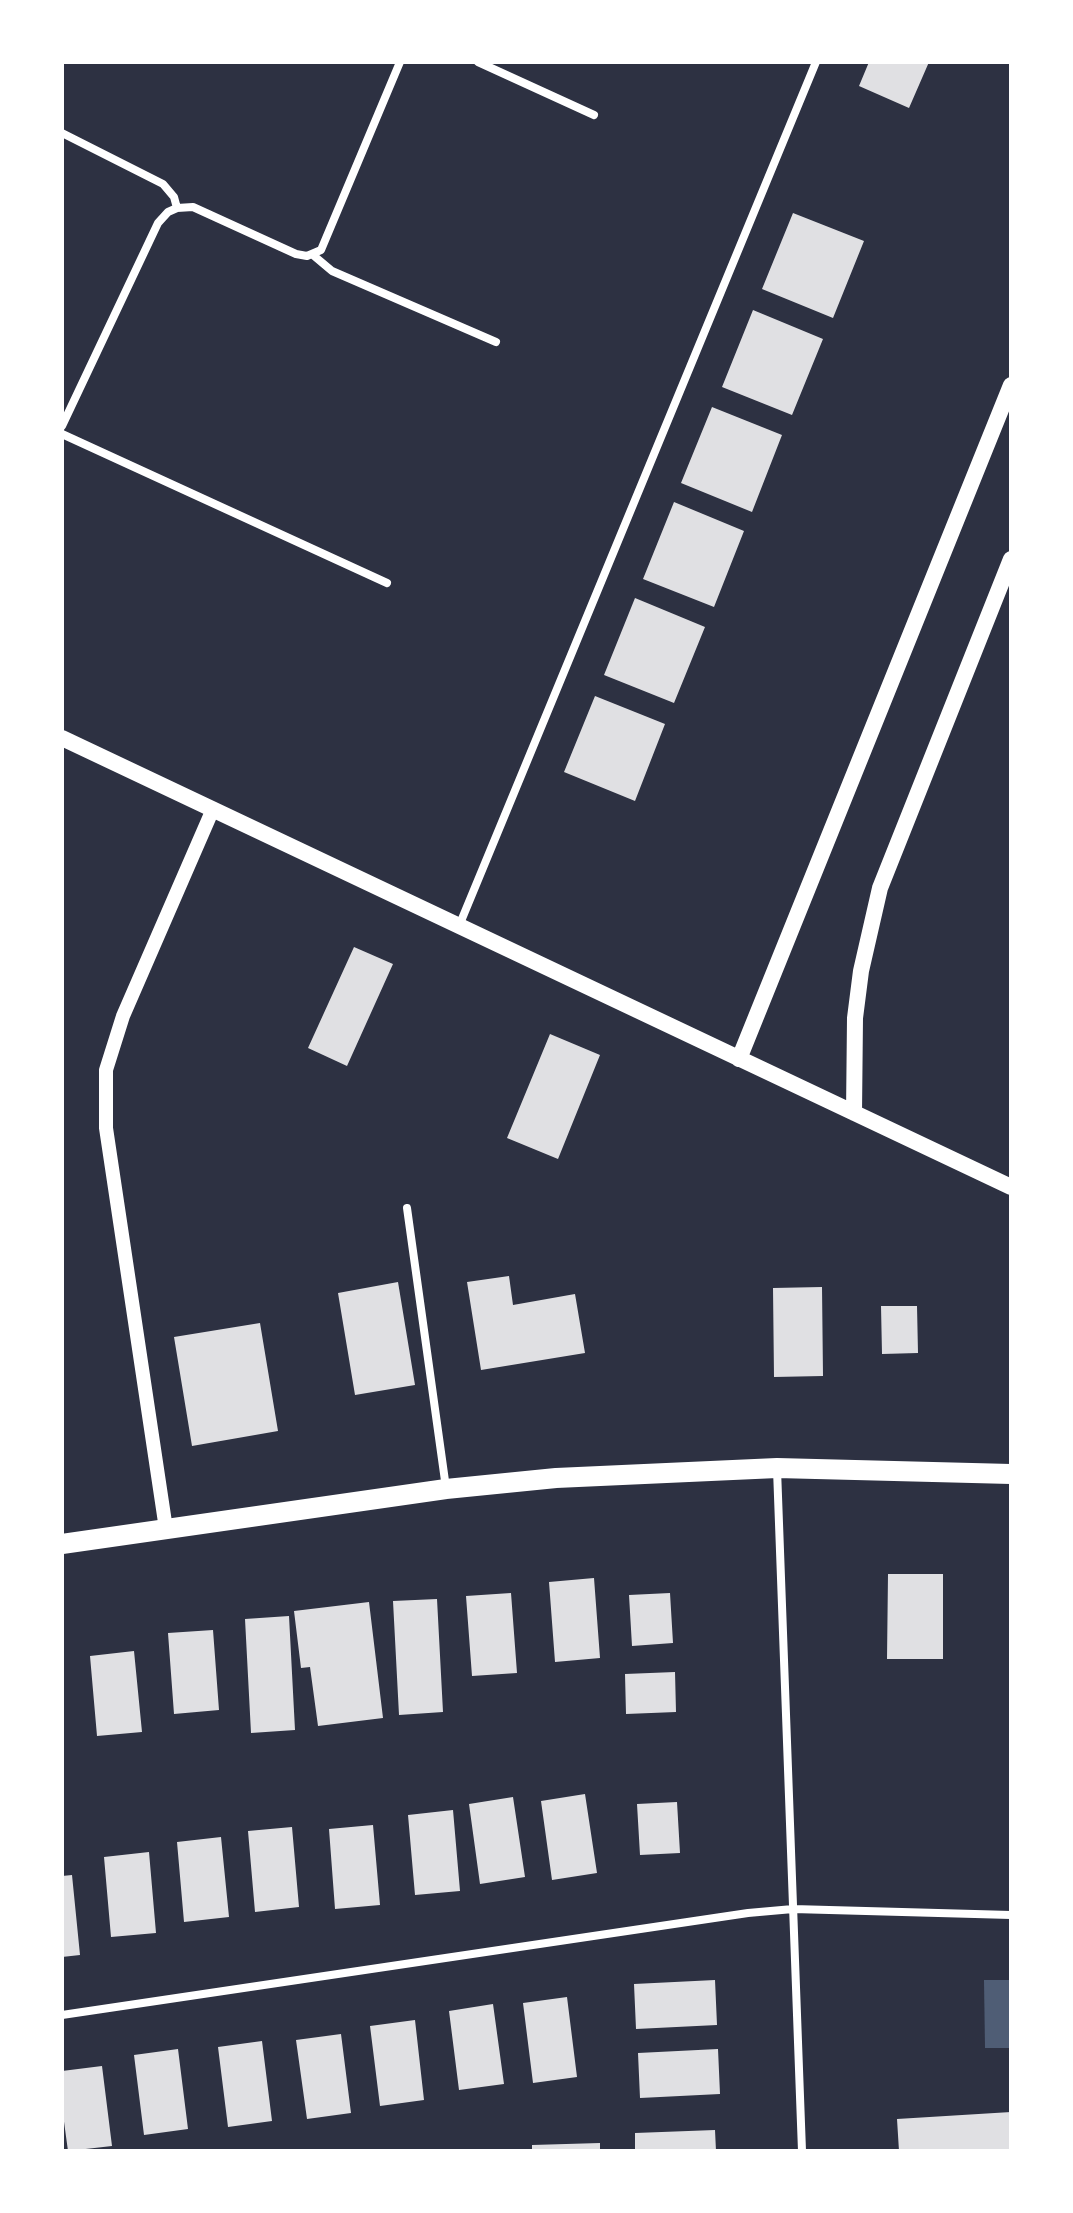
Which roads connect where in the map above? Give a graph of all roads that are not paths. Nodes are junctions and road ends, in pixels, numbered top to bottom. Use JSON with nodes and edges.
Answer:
{"nodes":[{"id":1,"x":400,"y":62,"type":"edge"},
{"id":2,"x":478,"y":62,"type":"edge"},
{"id":3,"x":816,"y":62,"type":"edge"},
{"id":4,"x":594,"y":115,"type":"dead end"},
{"id":5,"x":62,"y":133,"type":"edge"},
{"id":6,"x":177,"y":208,"type":"junction"},
{"id":7,"x":313,"y":255,"type":"junction"},
{"id":8,"x":496,"y":342,"type":"dead end"},
{"id":9,"x":1011,"y":385,"type":"edge"},
{"id":10,"x":65,"y":414,"type":"edge"},
{"id":11,"x":62,"y":426,"type":"edge"},
{"id":12,"x":62,"y":434,"type":"edge"},
{"id":13,"x":1011,"y":559,"type":"edge"},
{"id":14,"x":387,"y":583,"type":"dead end"},
{"id":15,"x":62,"y":738,"type":"edge"},
{"id":16,"x":213,"y":809,"type":"junction"},
{"id":17,"x":459,"y":926,"type":"junction"},
{"id":18,"x":739,"y":1059,"type":"junction"},
{"id":19,"x":854,"y":1113,"type":"junction"},
{"id":20,"x":1011,"y":1187,"type":"edge"},
{"id":21,"x":407,"y":1208,"type":"dead end"},
{"id":22,"x":777,"y":1468,"type":"junction"},
{"id":23,"x":1011,"y":1474,"type":"edge"},
{"id":24,"x":446,"y":1489,"type":"junction"},
{"id":25,"x":166,"y":1529,"type":"junction"},
{"id":26,"x":62,"y":1544,"type":"edge"},
{"id":27,"x":793,"y":1909,"type":"junction"},
{"id":28,"x":1011,"y":1915,"type":"edge"},
{"id":29,"x":62,"y":2015,"type":"edge"},
{"id":30,"x":802,"y":2151,"type":"edge"}],
"edges":[{"from":1,"to":7,"type":"street"},
{"from":2,"to":4,"type":"street"},
{"from":3,"to":17,"type":"street"},
{"from":5,"to":6,"type":"street"},
{"from":6,"to":7,"type":"street"},
{"from":6,"to":10,"type":"street"},
{"from":7,"to":8,"type":"street"},
{"from":9,"to":18,"type":"main road"},
{"from":10,"to":11,"type":"street"},
{"from":12,"to":14,"type":"street"},
{"from":13,"to":19,"type":"main road"},
{"from":15,"to":16,"type":"main road"},
{"from":16,"to":17,"type":"main road"},
{"from":16,"to":25,"type":"street"},
{"from":17,"to":18,"type":"main road"},
{"from":18,"to":19,"type":"main road"},
{"from":19,"to":20,"type":"main road"},
{"from":21,"to":24,"type":"street"},
{"from":22,"to":23,"type":"main road"},
{"from":22,"to":24,"type":"main road"},
{"from":22,"to":27,"type":"street"},
{"from":24,"to":25,"type":"main road"},
{"from":25,"to":26,"type":"main road"},
{"from":27,"to":28,"type":"street"},
{"from":27,"to":29,"type":"street"},
{"from":27,"to":30,"type":"street"}]}
